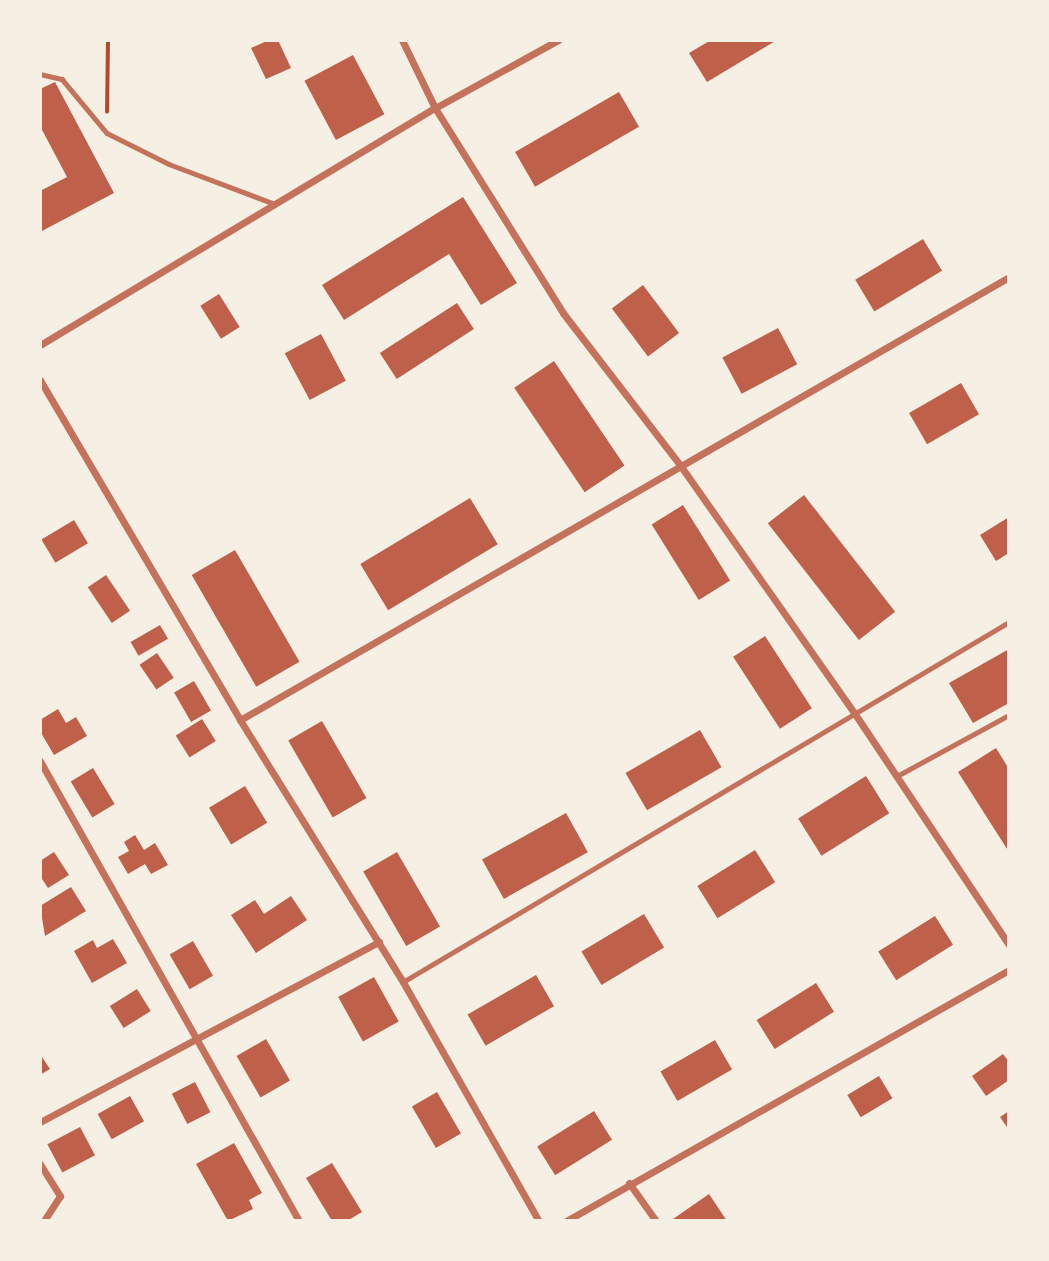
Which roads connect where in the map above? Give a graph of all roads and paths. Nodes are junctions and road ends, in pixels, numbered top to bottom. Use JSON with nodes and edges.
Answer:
{"nodes":[{"id":1,"x":108,"y":40,"type":"edge"},
{"id":2,"x":402,"y":40,"type":"edge"},
{"id":3,"x":558,"y":40,"type":"edge"},
{"id":4,"x":40,"y":74,"type":"edge"},
{"id":5,"x":435,"y":108,"type":"junction"},
{"id":6,"x":107,"y":133,"type":"junction"},
{"id":7,"x":276,"y":204,"type":"junction"},
{"id":8,"x":1009,"y":277,"type":"edge"},
{"id":9,"x":40,"y":345,"type":"edge"},
{"id":10,"x":40,"y":380,"type":"edge"},
{"id":11,"x":680,"y":465,"type":"junction"},
{"id":12,"x":1009,"y":622,"type":"edge"},
{"id":13,"x":855,"y":714,"type":"junction"},
{"id":14,"x":1009,"y":715,"type":"edge"},
{"id":15,"x":240,"y":720,"type":"junction"},
{"id":16,"x":40,"y":761,"type":"edge"},
{"id":17,"x":897,"y":777,"type":"junction"},
{"id":18,"x":379,"y":942,"type":"junction"},
{"id":19,"x":1009,"y":945,"type":"edge"},
{"id":20,"x":1009,"y":970,"type":"edge"},
{"id":21,"x":404,"y":982,"type":"junction"},
{"id":22,"x":198,"y":1037,"type":"junction"},
{"id":23,"x":40,"y":1122,"type":"edge"},
{"id":24,"x":40,"y":1164,"type":"edge"},
{"id":25,"x":629,"y":1183,"type":"junction"},
{"id":26,"x":44,"y":1221,"type":"edge"},
{"id":27,"x":299,"y":1221,"type":"edge"},
{"id":28,"x":539,"y":1221,"type":"edge"},
{"id":29,"x":566,"y":1221,"type":"edge"},
{"id":30,"x":656,"y":1221,"type":"edge"}],
"edges":[{"from":1,"to":6,"type":"path"},
{"from":2,"to":5,"type":"street"},
{"from":3,"to":5,"type":"street"},
{"from":4,"to":6,"type":"lane"},
{"from":5,"to":7,"type":"street"},
{"from":5,"to":11,"type":"street"},
{"from":6,"to":7,"type":"lane"},
{"from":7,"to":9,"type":"street"},
{"from":8,"to":11,"type":"street"},
{"from":10,"to":15,"type":"street"},
{"from":11,"to":13,"type":"street"},
{"from":11,"to":15,"type":"street"},
{"from":12,"to":13,"type":"lane"},
{"from":13,"to":17,"type":"street"},
{"from":13,"to":21,"type":"lane"},
{"from":14,"to":17,"type":"lane"},
{"from":15,"to":18,"type":"street"},
{"from":16,"to":22,"type":"street"},
{"from":17,"to":19,"type":"street"},
{"from":18,"to":21,"type":"street"},
{"from":18,"to":22,"type":"street"},
{"from":20,"to":25,"type":"street"},
{"from":21,"to":28,"type":"street"},
{"from":22,"to":23,"type":"street"},
{"from":22,"to":27,"type":"street"},
{"from":24,"to":26,"type":"street"},
{"from":25,"to":29,"type":"street"},
{"from":25,"to":30,"type":"street"}]}
